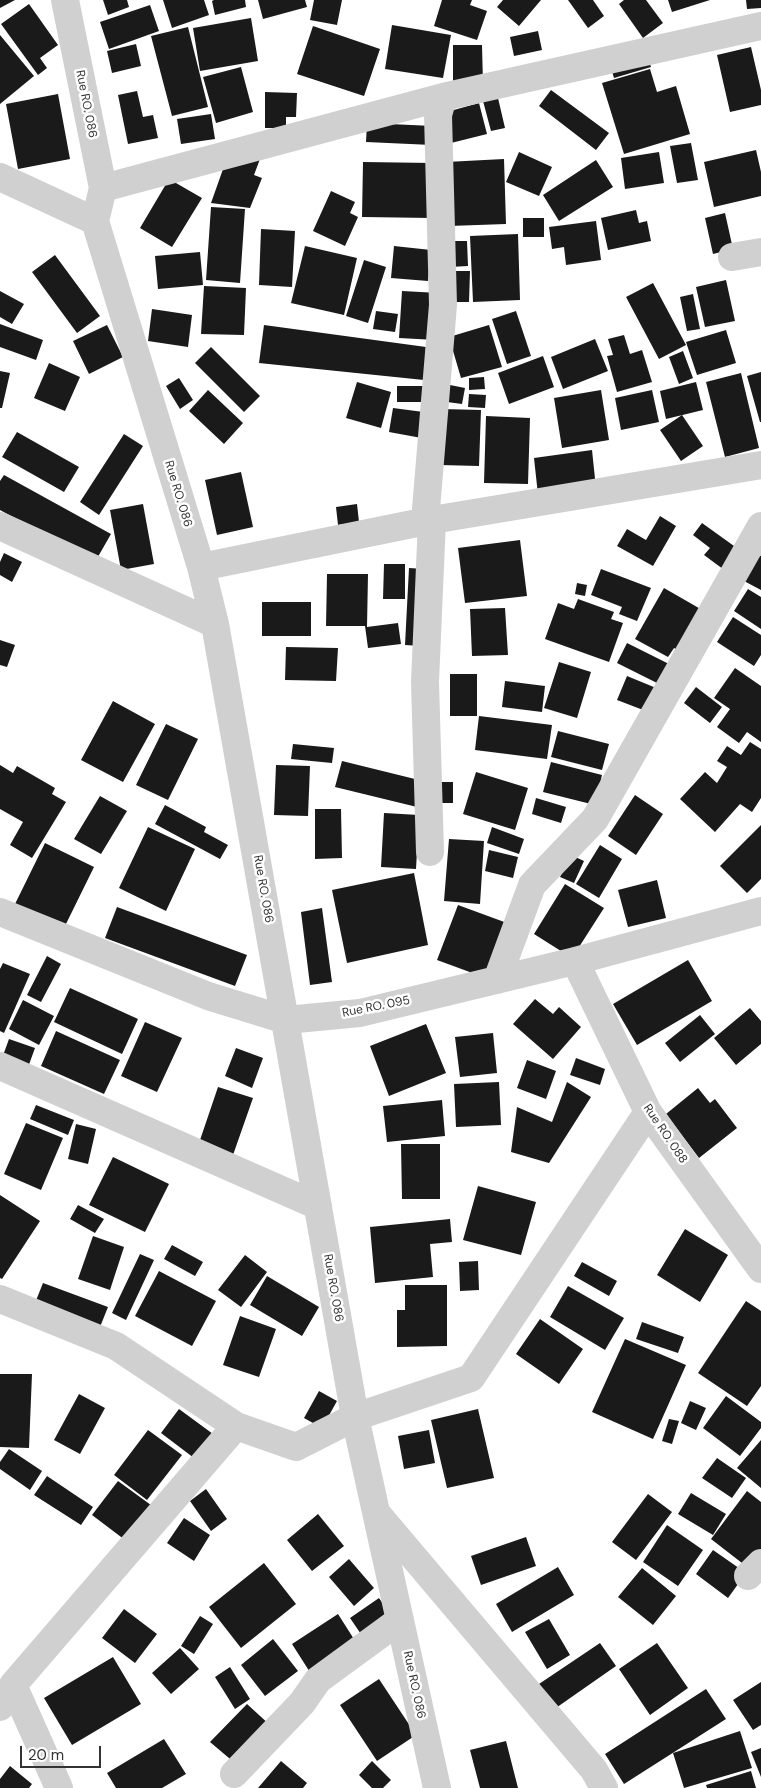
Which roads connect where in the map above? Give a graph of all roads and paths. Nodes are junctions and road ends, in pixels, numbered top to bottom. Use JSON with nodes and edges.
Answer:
{"nodes":[{"id":1,"x":65,"y":0,"type":"edge"},
{"id":2,"x":761,"y":26,"type":"edge"},
{"id":3,"x":443,"y":97,"type":"junction"},
{"id":4,"x":0,"y":177,"type":"edge"},
{"id":5,"x":103,"y":188,"type":"junction"},
{"id":6,"x":95,"y":221,"type":"junction"},
{"id":7,"x":761,"y":252,"type":"edge"},
{"id":8,"x":732,"y":257,"type":"dead end"},
{"id":9,"x":761,"y":465,"type":"edge"},
{"id":10,"x":428,"y":520,"type":"junction"},
{"id":11,"x":0,"y":526,"type":"edge"},
{"id":12,"x":759,"y":535,"type":"edge"},
{"id":13,"x":201,"y":567,"type":"junction"},
{"id":14,"x":216,"y":624,"type":"junction"},
{"id":15,"x":430,"y":852,"type":"dead end"},
{"id":16,"x":761,"y":911,"type":"edge"},
{"id":17,"x":0,"y":912,"type":"edge"},
{"id":18,"x":575,"y":961,"type":"junction"},
{"id":19,"x":497,"y":980,"type":"junction"},
{"id":20,"x":286,"y":1020,"type":"junction"},
{"id":21,"x":0,"y":1066,"type":"edge"},
{"id":22,"x":648,"y":1112,"type":"junction"},
{"id":23,"x":318,"y":1206,"type":"junction"},
{"id":24,"x":761,"y":1269,"type":"edge"},
{"id":25,"x":0,"y":1299,"type":"edge"},
{"id":26,"x":355,"y":1417,"type":"junction"},
{"id":27,"x":236,"y":1426,"type":"junction"},
{"id":28,"x":376,"y":1513,"type":"junction"},
{"id":29,"x":400,"y":1620,"type":"junction"},
{"id":30,"x":6,"y":1696,"type":"edge"},
{"id":31,"x":234,"y":1774,"type":"dead end"},
{"id":32,"x":59,"y":1788,"type":"edge"},
{"id":33,"x":436,"y":1788,"type":"edge"},
{"id":34,"x":604,"y":1788,"type":"edge"}],
"edges":[{"from":1,"to":5,"type":"street","name":"Rue RO. 086"},
{"from":2,"to":3,"type":"street"},
{"from":3,"to":5,"type":"street"},
{"from":3,"to":10,"type":"street"},
{"from":4,"to":6,"type":"street"},
{"from":5,"to":6,"type":"street","name":"Rue RO. 086"},
{"from":6,"to":13,"type":"street","name":"Rue RO. 086"},
{"from":7,"to":8,"type":"street"},
{"from":9,"to":10,"type":"street"},
{"from":10,"to":13,"type":"street"},
{"from":10,"to":15,"type":"street"},
{"from":11,"to":14,"type":"street"},
{"from":12,"to":19,"type":"street"},
{"from":13,"to":14,"type":"street","name":"Rue RO. 086"},
{"from":14,"to":20,"type":"street","name":"Rue RO. 086"},
{"from":16,"to":18,"type":"street","name":"Rue RO. 095"},
{"from":17,"to":20,"type":"street","name":"Rue RO. 095"},
{"from":18,"to":19,"type":"street","name":"Rue RO. 095"},
{"from":18,"to":22,"type":"street","name":"Rue RO. 088"},
{"from":19,"to":20,"type":"street","name":"Rue RO. 095"},
{"from":20,"to":23,"type":"street","name":"Rue RO. 086"},
{"from":21,"to":23,"type":"street"},
{"from":22,"to":24,"type":"street","name":"Rue RO. 088"},
{"from":22,"to":26,"type":"street"},
{"from":23,"to":26,"type":"street","name":"Rue RO. 086"},
{"from":25,"to":27,"type":"street"},
{"from":26,"to":27,"type":"street"},
{"from":26,"to":28,"type":"street","name":"Rue RO. 086"},
{"from":27,"to":30,"type":"street"},
{"from":28,"to":29,"type":"street","name":"Rue RO. 086"},
{"from":28,"to":34,"type":"street"},
{"from":29,"to":31,"type":"street"},
{"from":29,"to":33,"type":"street","name":"Rue RO. 086"},
{"from":30,"to":32,"type":"street"}]}
